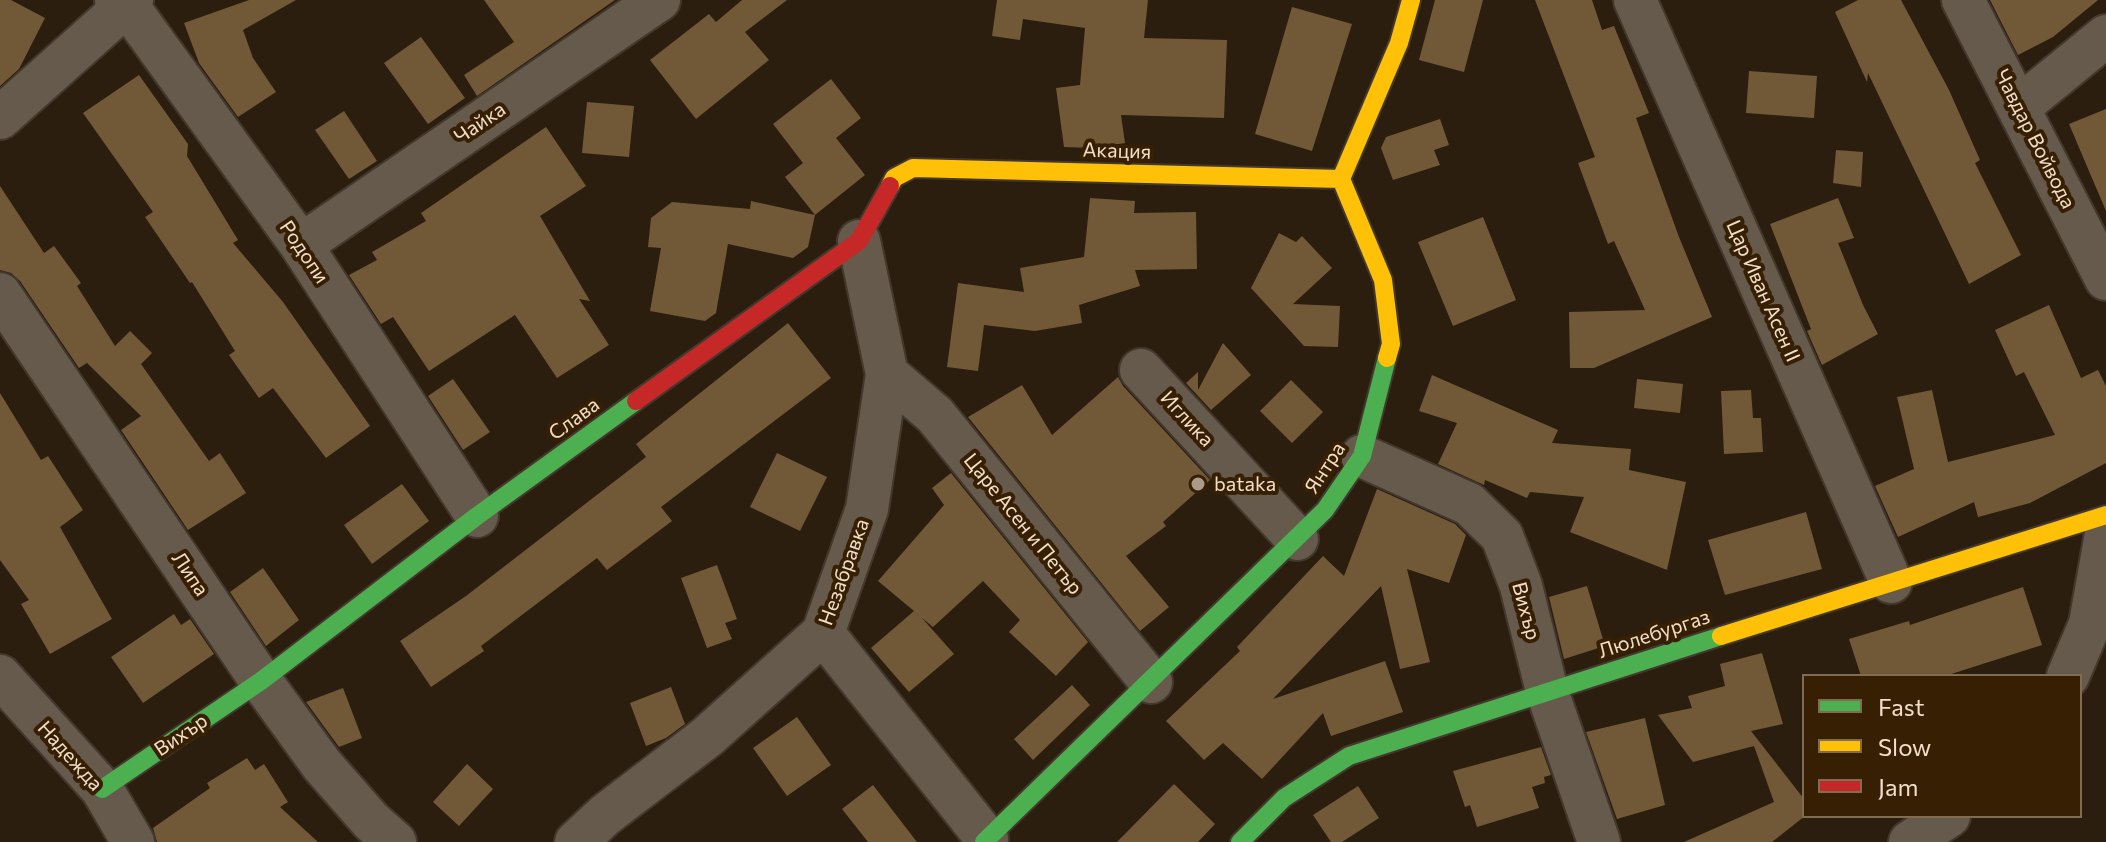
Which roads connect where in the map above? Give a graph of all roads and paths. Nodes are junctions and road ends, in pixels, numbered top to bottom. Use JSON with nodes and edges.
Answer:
{"nodes":[{"id":1,"x":1411,"y":0,"type":"edge"},
{"id":2,"x":1635,"y":0,"type":"edge"},
{"id":3,"x":1963,"y":0,"type":"edge"},
{"id":4,"x":125,"y":2,"type":"edge"},
{"id":5,"x":655,"y":2,"type":"edge"},
{"id":6,"x":2106,"y":36,"type":"edge"},
{"id":7,"x":2019,"y":107,"type":"junction"},
{"id":8,"x":0,"y":118,"type":"edge"},
{"id":9,"x":894,"y":178,"type":"joint"},
{"id":10,"x":1341,"y":179,"type":"junction"},
{"id":11,"x":859,"y":241,"type":"junction"},
{"id":12,"x":301,"y":245,"type":"junction"},
{"id":13,"x":2106,"y":279,"type":"edge"},
{"id":14,"x":0,"y":294,"type":"edge"},
{"id":15,"x":1141,"y":370,"type":"dead end"},
{"id":16,"x":887,"y":374,"type":"junction"},
{"id":17,"x":1362,"y":456,"type":"junction"},
{"id":18,"x":2106,"y":515,"type":"edge"},
{"id":19,"x":477,"y":516,"type":"junction"},
{"id":20,"x":2106,"y":534,"type":"edge"},
{"id":21,"x":1297,"y":539,"type":"junction"},
{"id":22,"x":1891,"y":582,"type":"junction"},
{"id":23,"x":823,"y":633,"type":"junction"},
{"id":24,"x":2069,"y":674,"type":"edge"},
{"id":25,"x":0,"y":676,"type":"edge"},
{"id":26,"x":261,"y":681,"type":"junction"},
{"id":27,"x":1151,"y":682,"type":"junction"},
{"id":28,"x":1547,"y":691,"type":"junction"},
{"id":29,"x":102,"y":789,"type":"junction"},
{"id":30,"x":1946,"y":818,"type":"edge"},
{"id":31,"x":985,"y":840,"type":"edge"},
{"id":32,"x":133,"y":842,"type":"edge"},
{"id":33,"x":395,"y":842,"type":"edge"},
{"id":34,"x":576,"y":842,"type":"edge"},
{"id":35,"x":1240,"y":842,"type":"edge"},
{"id":36,"x":1599,"y":842,"type":"edge"},
{"id":37,"x":1910,"y":842,"type":"edge"}],
"edges":[{"from":1,"to":10,"type":"street"},
{"from":2,"to":22,"type":"street","name":"Цар Иван Асен II"},
{"from":3,"to":7,"type":"street","name":"Чавдар Войвода"},
{"from":4,"to":8,"type":"street"},
{"from":4,"to":12,"type":"street","name":"Родопи"},
{"from":5,"to":12,"type":"street","name":"Чайка"},
{"from":6,"to":7,"type":"street"},
{"from":7,"to":13,"type":"street","name":"Чавдар Войвода"},
{"from":9,"to":10,"type":"street","name":"Акация"},
{"from":9,"to":11,"type":"street","name":"Слава"},
{"from":10,"to":17,"type":"street","name":"Янтра"},
{"from":11,"to":16,"type":"street","name":"Незабравка"},
{"from":11,"to":19,"type":"street","name":"Слава"},
{"from":12,"to":19,"type":"street","name":"Родопи"},
{"from":14,"to":26,"type":"street","name":"Липа"},
{"from":15,"to":21,"type":"street","name":"Иглика"},
{"from":16,"to":23,"type":"street","name":"Незабравка"},
{"from":16,"to":27,"type":"street","name":"Царе Асен и Петър"},
{"from":17,"to":21,"type":"street","name":"Янтра"},
{"from":17,"to":28,"type":"street","name":"Вихър"},
{"from":18,"to":22,"type":"street","name":"Люлебургаз"},
{"from":19,"to":26,"type":"street","name":"Слава"},
{"from":20,"to":24,"type":"street"},
{"from":21,"to":27,"type":"street","name":"Янтра"},
{"from":22,"to":28,"type":"street","name":"Люлебургаз"},
{"from":23,"to":31,"type":"street"},
{"from":23,"to":34,"type":"street","name":"Незабравка"},
{"from":25,"to":29,"type":"street","name":"Надежда"},
{"from":26,"to":29,"type":"street","name":"Вихър"},
{"from":26,"to":33,"type":"street","name":"Липа"},
{"from":27,"to":31,"type":"street","name":"Янтра"},
{"from":28,"to":35,"type":"street","name":"Люлебургаз"},
{"from":28,"to":36,"type":"street","name":"Вихър"},
{"from":29,"to":32,"type":"street","name":"Надежда"},
{"from":30,"to":37,"type":"street"}]}
